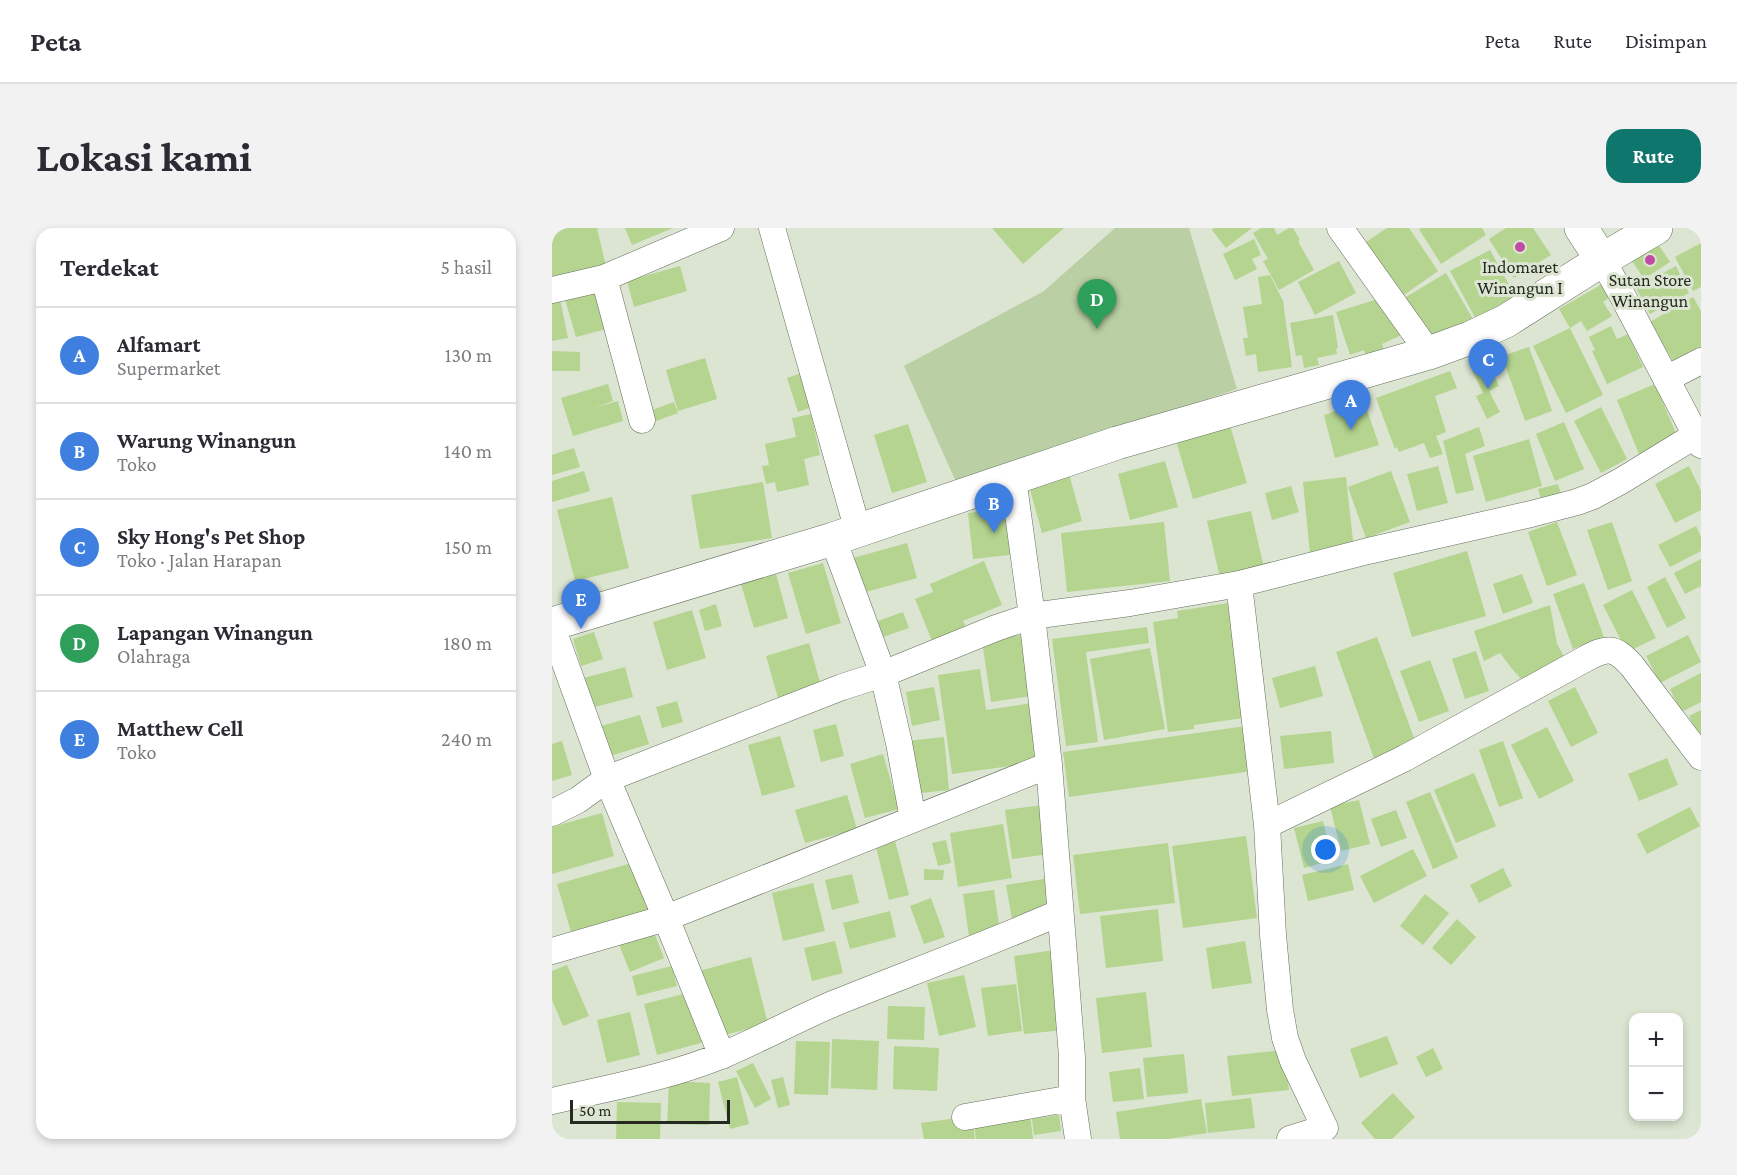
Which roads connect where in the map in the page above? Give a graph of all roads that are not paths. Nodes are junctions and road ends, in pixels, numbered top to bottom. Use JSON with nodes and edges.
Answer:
{"nodes":[{"id":1,"x":721,"y":228,"type":"edge"},
{"id":2,"x":772,"y":228,"type":"edge"},
{"id":3,"x":1581,"y":228,"type":"edge"},
{"id":4,"x":1656,"y":228,"type":"edge"},
{"id":5,"x":1349,"y":231,"type":"edge"},
{"id":6,"x":1602,"y":260,"type":"junction"},
{"id":7,"x":604,"y":278,"type":"junction"},
{"id":8,"x":552,"y":290,"type":"edge"},
{"id":9,"x":1429,"y":353,"type":"junction"},
{"id":10,"x":1701,"y":361,"type":"edge"},
{"id":11,"x":1666,"y":379,"type":"junction"},
{"id":12,"x":642,"y":420,"type":"dead end"},
{"id":13,"x":1699,"y":437,"type":"edge"},
{"id":14,"x":1013,"y":478,"type":"junction"},
{"id":15,"x":845,"y":535,"type":"junction"},
{"id":16,"x":1239,"y":584,"type":"junction"},
{"id":17,"x":1032,"y":616,"type":"junction"},
{"id":18,"x":552,"y":626,"type":"edge"},
{"id":19,"x":883,"y":674,"type":"junction"},
{"id":20,"x":1701,"y":757,"type":"edge"},
{"id":21,"x":1049,"y":765,"type":"junction"},
{"id":22,"x":607,"y":779,"type":"junction"},
{"id":23,"x":552,"y":813,"type":"edge"},
{"id":24,"x":913,"y":819,"type":"junction"},
{"id":25,"x":1267,"y":825,"type":"junction"},
{"id":26,"x":1059,"y":913,"type":"junction"},
{"id":27,"x":666,"y":918,"type":"junction"},
{"id":28,"x":552,"y":951,"type":"edge"},
{"id":29,"x":722,"y":1056,"type":"junction"},
{"id":30,"x":1072,"y":1098,"type":"junction"},
{"id":31,"x":552,"y":1101,"type":"edge"},
{"id":32,"x":965,"y":1117,"type":"dead end"},
{"id":33,"x":1078,"y":1139,"type":"edge"},
{"id":34,"x":1290,"y":1139,"type":"edge"}],
"edges":[{"from":1,"to":7,"type":"street"},
{"from":2,"to":15,"type":"street"},
{"from":3,"to":6,"type":"street"},
{"from":4,"to":6,"type":"street"},
{"from":5,"to":9,"type":"street"},
{"from":6,"to":9,"type":"street"},
{"from":6,"to":11,"type":"street"},
{"from":7,"to":8,"type":"street"},
{"from":7,"to":12,"type":"street"},
{"from":9,"to":14,"type":"street"},
{"from":10,"to":11,"type":"street"},
{"from":11,"to":13,"type":"street"},
{"from":13,"to":16,"type":"street"},
{"from":14,"to":15,"type":"street"},
{"from":14,"to":17,"type":"street"},
{"from":15,"to":18,"type":"street"},
{"from":15,"to":19,"type":"street"},
{"from":16,"to":17,"type":"street"},
{"from":16,"to":25,"type":"street"},
{"from":17,"to":19,"type":"street"},
{"from":17,"to":21,"type":"street"},
{"from":18,"to":22,"type":"street"},
{"from":19,"to":22,"type":"street"},
{"from":19,"to":24,"type":"street"},
{"from":20,"to":25,"type":"street"},
{"from":21,"to":24,"type":"street"},
{"from":21,"to":26,"type":"street"},
{"from":22,"to":23,"type":"street"},
{"from":22,"to":27,"type":"street"},
{"from":24,"to":27,"type":"street"},
{"from":25,"to":34,"type":"street"},
{"from":26,"to":29,"type":"street"},
{"from":26,"to":30,"type":"street"},
{"from":27,"to":28,"type":"street"},
{"from":27,"to":29,"type":"street"},
{"from":29,"to":31,"type":"street"},
{"from":30,"to":32,"type":"street"},
{"from":30,"to":33,"type":"street"}]}
